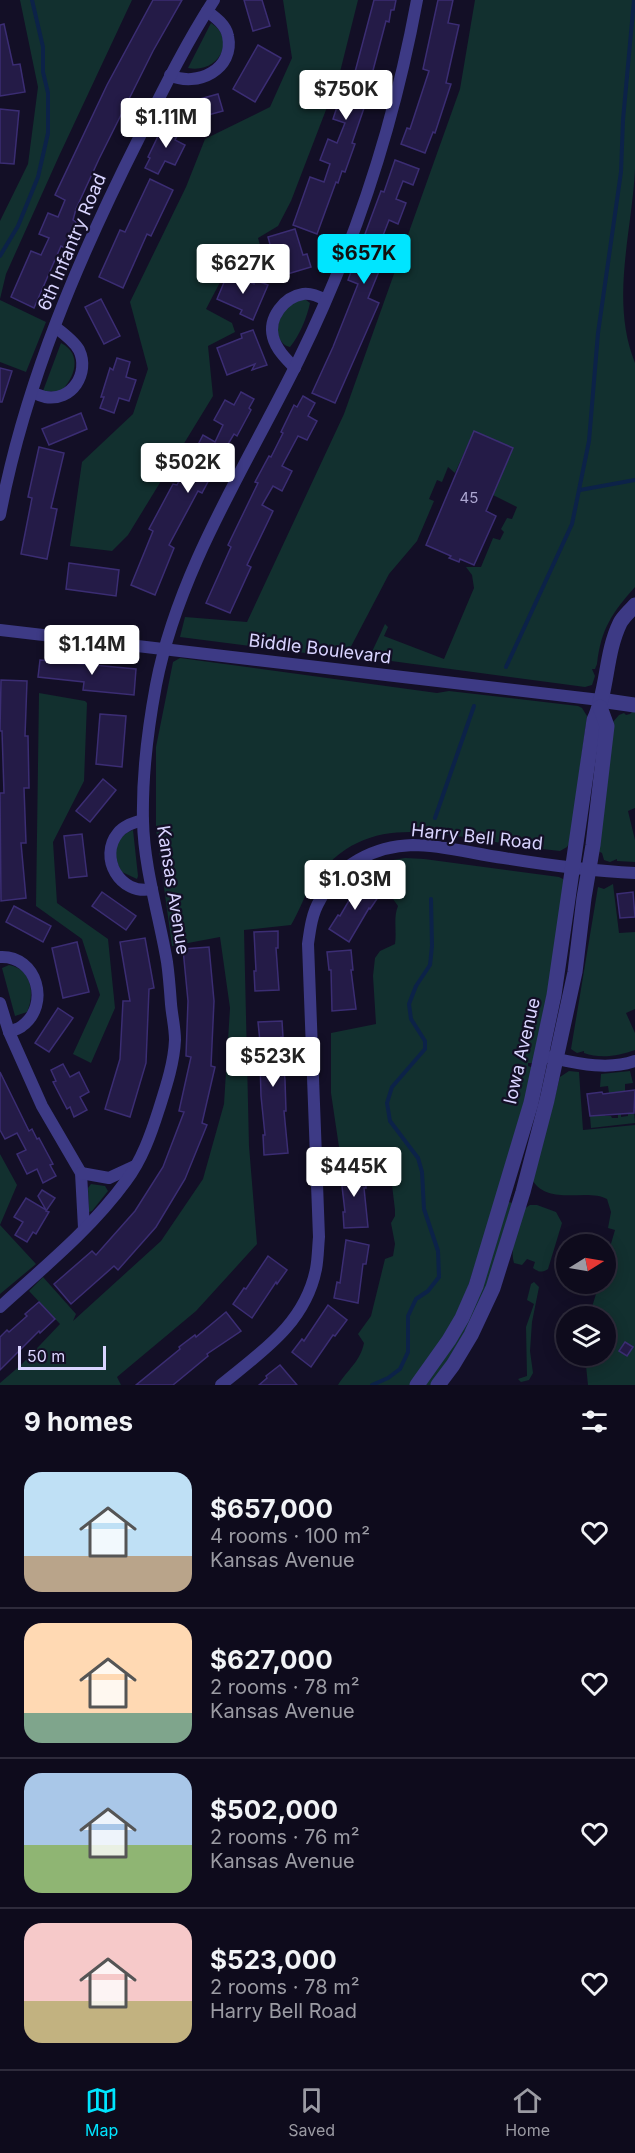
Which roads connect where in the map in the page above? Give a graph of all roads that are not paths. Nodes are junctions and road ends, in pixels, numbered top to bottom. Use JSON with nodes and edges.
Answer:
{"nodes":[{"id":1,"x":417,"y":0,"type":"edge"},
{"id":2,"x":210,"y":5,"type":"edge"},
{"id":3,"x":171,"y":75,"type":"junction"},
{"id":4,"x":326,"y":300,"type":"junction"},
{"id":5,"x":55,"y":327,"type":"junction"},
{"id":6,"x":295,"y":368,"type":"junction"},
{"id":7,"x":32,"y":392,"type":"junction"},
{"id":8,"x":0,"y":514,"type":"edge"},
{"id":9,"x":635,"y":605,"type":"edge"},
{"id":10,"x":0,"y":630,"type":"edge"},
{"id":11,"x":164,"y":650,"type":"junction"},
{"id":12,"x":600,"y":703,"type":"junction"},
{"id":13,"x":635,"y":705,"type":"edge"},
{"id":14,"x":143,"y":820,"type":"junction"},
{"id":15,"x":572,"y":866,"type":"junction"},
{"id":16,"x":589,"y":868,"type":"junction"},
{"id":17,"x":635,"y":873,"type":"edge"},
{"id":18,"x":152,"y":889,"type":"junction"},
{"id":19,"x":0,"y":957,"type":"edge"},
{"id":20,"x":0,"y":1003,"type":"edge"},
{"id":21,"x":9,"y":1032,"type":"junction"},
{"id":22,"x":549,"y":1057,"type":"junction"},
{"id":23,"x":635,"y":1060,"type":"edge"},
{"id":24,"x":135,"y":1166,"type":"junction"},
{"id":25,"x":81,"y":1173,"type":"junction"},
{"id":26,"x":84,"y":1228,"type":"junction"},
{"id":27,"x":0,"y":1306,"type":"edge"},
{"id":28,"x":221,"y":1385,"type":"edge"},
{"id":29,"x":417,"y":1385,"type":"edge"},
{"id":30,"x":438,"y":1385,"type":"edge"}],
"edges":[{"from":1,"to":4,"type":"street","name":"Kansas Avenue"},
{"from":2,"to":3,"type":"street","name":"6th Infantry Road"},
{"from":2,"to":3,"type":"street","name":"6th Infantry Road"},
{"from":3,"to":5,"type":"street","name":"6th Infantry Road"},
{"from":4,"to":6,"type":"street","name":"Kansas Avenue"},
{"from":4,"to":6,"type":"street"},
{"from":5,"to":7,"type":"street","name":"6th Infantry Road"},
{"from":5,"to":7,"type":"street","name":"6th Infantry Road"},
{"from":6,"to":11,"type":"street","name":"Kansas Avenue"},
{"from":7,"to":8,"type":"street","name":"6th Infantry Road"},
{"from":9,"to":12,"type":"street","name":"Iowa Avenue"},
{"from":10,"to":11,"type":"street","name":"Biddle Boulevard"},
{"from":11,"to":12,"type":"street","name":"Biddle Boulevard"},
{"from":11,"to":14,"type":"street","name":"Kansas Avenue"},
{"from":12,"to":13,"type":"street","name":"Biddle Boulevard"},
{"from":12,"to":15,"type":"street","name":"Iowa Avenue"},
{"from":12,"to":16,"type":"street","name":"Iowa Avenue"},
{"from":14,"to":18,"type":"street","name":"Kansas Avenue"},
{"from":14,"to":18,"type":"street"},
{"from":15,"to":16,"type":"street","name":"Harry Bell Road"},
{"from":15,"to":22,"type":"street","name":"Iowa Avenue"},
{"from":15,"to":28,"type":"street","name":"Harry Bell Road"},
{"from":16,"to":17,"type":"street","name":"Harry Bell Road"},
{"from":16,"to":22,"type":"street","name":"Iowa Avenue"},
{"from":18,"to":24,"type":"street","name":"Kansas Avenue"},
{"from":19,"to":21,"type":"street"},
{"from":20,"to":21,"type":"street"},
{"from":21,"to":25,"type":"street"},
{"from":22,"to":23,"type":"street"},
{"from":22,"to":29,"type":"street","name":"Iowa Avenue"},
{"from":22,"to":30,"type":"street","name":"Iowa Avenue"},
{"from":24,"to":25,"type":"street"},
{"from":24,"to":26,"type":"street","name":"Kansas Avenue"},
{"from":25,"to":26,"type":"street"},
{"from":26,"to":27,"type":"street","name":"Kansas Avenue"}]}
